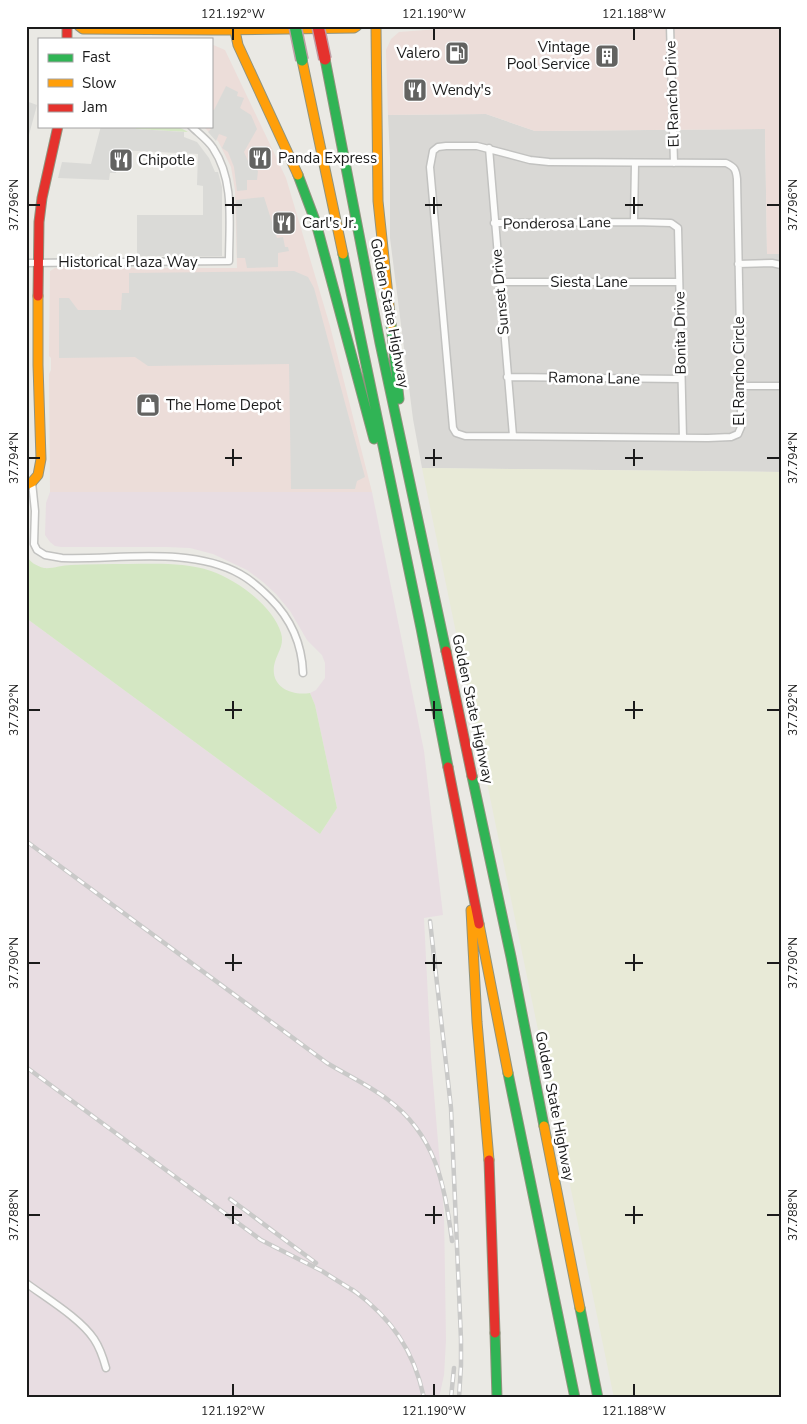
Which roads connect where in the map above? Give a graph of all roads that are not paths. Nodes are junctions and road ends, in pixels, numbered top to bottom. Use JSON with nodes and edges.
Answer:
{"nodes":[{"id":1,"x":79,"y":26,"type":"edge"},
{"id":2,"x":295,"y":26,"type":"edge"},
{"id":3,"x":318,"y":26,"type":"edge"},
{"id":4,"x":357,"y":26,"type":"edge"},
{"id":5,"x":376,"y":26,"type":"edge"},
{"id":6,"x":670,"y":26,"type":"edge"},
{"id":7,"x":234,"y":28,"type":"edge"},
{"id":8,"x":58,"y":128,"type":"edge"},
{"id":9,"x":193,"y":128,"type":"edge"},
{"id":10,"x":489,"y":148,"type":"junction"},
{"id":11,"x":674,"y":162,"type":"junction"},
{"id":12,"x":635,"y":163,"type":"junction"},
{"id":13,"x":634,"y":222,"type":"junction"},
{"id":14,"x":494,"y":223,"type":"junction"},
{"id":15,"x":678,"y":228,"type":"joint"},
{"id":16,"x":26,"y":263,"type":"edge"},
{"id":17,"x":38,"y":263,"type":"junction"},
{"id":18,"x":738,"y":264,"type":"junction"},
{"id":19,"x":781,"y":265,"type":"edge"},
{"id":20,"x":499,"y":282,"type":"junction"},
{"id":21,"x":679,"y":282,"type":"junction"},
{"id":22,"x":508,"y":377,"type":"junction"},
{"id":23,"x":681,"y":379,"type":"junction"},
{"id":24,"x":741,"y":386,"type":"junction"},
{"id":25,"x":781,"y":386,"type":"edge"},
{"id":26,"x":513,"y":436,"type":"junction"},
{"id":27,"x":683,"y":438,"type":"junction"},
{"id":28,"x":407,"y":473,"type":"junction"},
{"id":29,"x":29,"y":484,"type":"edge"},
{"id":30,"x":408,"y":567,"type":"junction"},
{"id":31,"x":303,"y":673,"type":"dead end"},
{"id":32,"x":468,"y":866,"type":"junction"},
{"id":33,"x":26,"y":1283,"type":"edge"},
{"id":34,"x":106,"y":1368,"type":"dead end"},
{"id":35,"x":497,"y":1398,"type":"edge"},
{"id":36,"x":575,"y":1398,"type":"edge"},
{"id":37,"x":598,"y":1398,"type":"edge"}],
"edges":[{"from":1,"to":7,"type":"main road"},
{"from":2,"to":30,"type":"main road","bridge":true},
{"from":3,"to":28,"type":"main road","name":"Golden State Highway","bridge":true},
{"from":4,"to":7,"type":"main road"},
{"from":5,"to":28,"type":"main road"},
{"from":6,"to":11,"type":"street","name":"El Rancho Drive"},
{"from":7,"to":30,"type":"main road"},
{"from":8,"to":17,"type":"main road"},
{"from":9,"to":17,"type":"street","name":"Historical Plaza Way"},
{"from":10,"to":12,"type":"street","name":"El Rancho Circle"},
{"from":10,"to":14,"type":"street","name":"Sunset Drive"},
{"from":10,"to":26,"type":"street","name":"El Rancho Circle"},
{"from":11,"to":12,"type":"street","name":"El Rancho Circle"},
{"from":11,"to":18,"type":"street","name":"El Rancho Circle"},
{"from":12,"to":13,"type":"street"},
{"from":13,"to":14,"type":"street","name":"Ponderosa Lane"},
{"from":13,"to":15,"type":"street","name":"Ponderosa Lane"},
{"from":14,"to":20,"type":"street","name":"Sunset Drive"},
{"from":15,"to":21,"type":"street","name":"Bonita Drive"},
{"from":16,"to":17,"type":"street","name":"Historical Plaza Way"},
{"from":17,"to":29,"type":"main road"},
{"from":18,"to":19,"type":"street"},
{"from":18,"to":24,"type":"street","name":"El Rancho Circle"},
{"from":20,"to":21,"type":"street","name":"Siesta Lane"},
{"from":20,"to":22,"type":"street","name":"Sunset Drive"},
{"from":21,"to":23,"type":"street","name":"Bonita Drive"},
{"from":22,"to":23,"type":"street","name":"Ramona Lane"},
{"from":22,"to":26,"type":"street","name":"Sunset Drive"},
{"from":23,"to":27,"type":"street","name":"Bonita Drive"},
{"from":24,"to":25,"type":"street"},
{"from":24,"to":27,"type":"street","name":"El Rancho Circle"},
{"from":26,"to":27,"type":"street","name":"El Rancho Circle"},
{"from":28,"to":37,"type":"main road","name":"Golden State Highway"},
{"from":29,"to":31,"type":"street"},
{"from":30,"to":32,"type":"main road"},
{"from":32,"to":35,"type":"main road"},
{"from":32,"to":36,"type":"main road"},
{"from":33,"to":34,"type":"street"}]}
